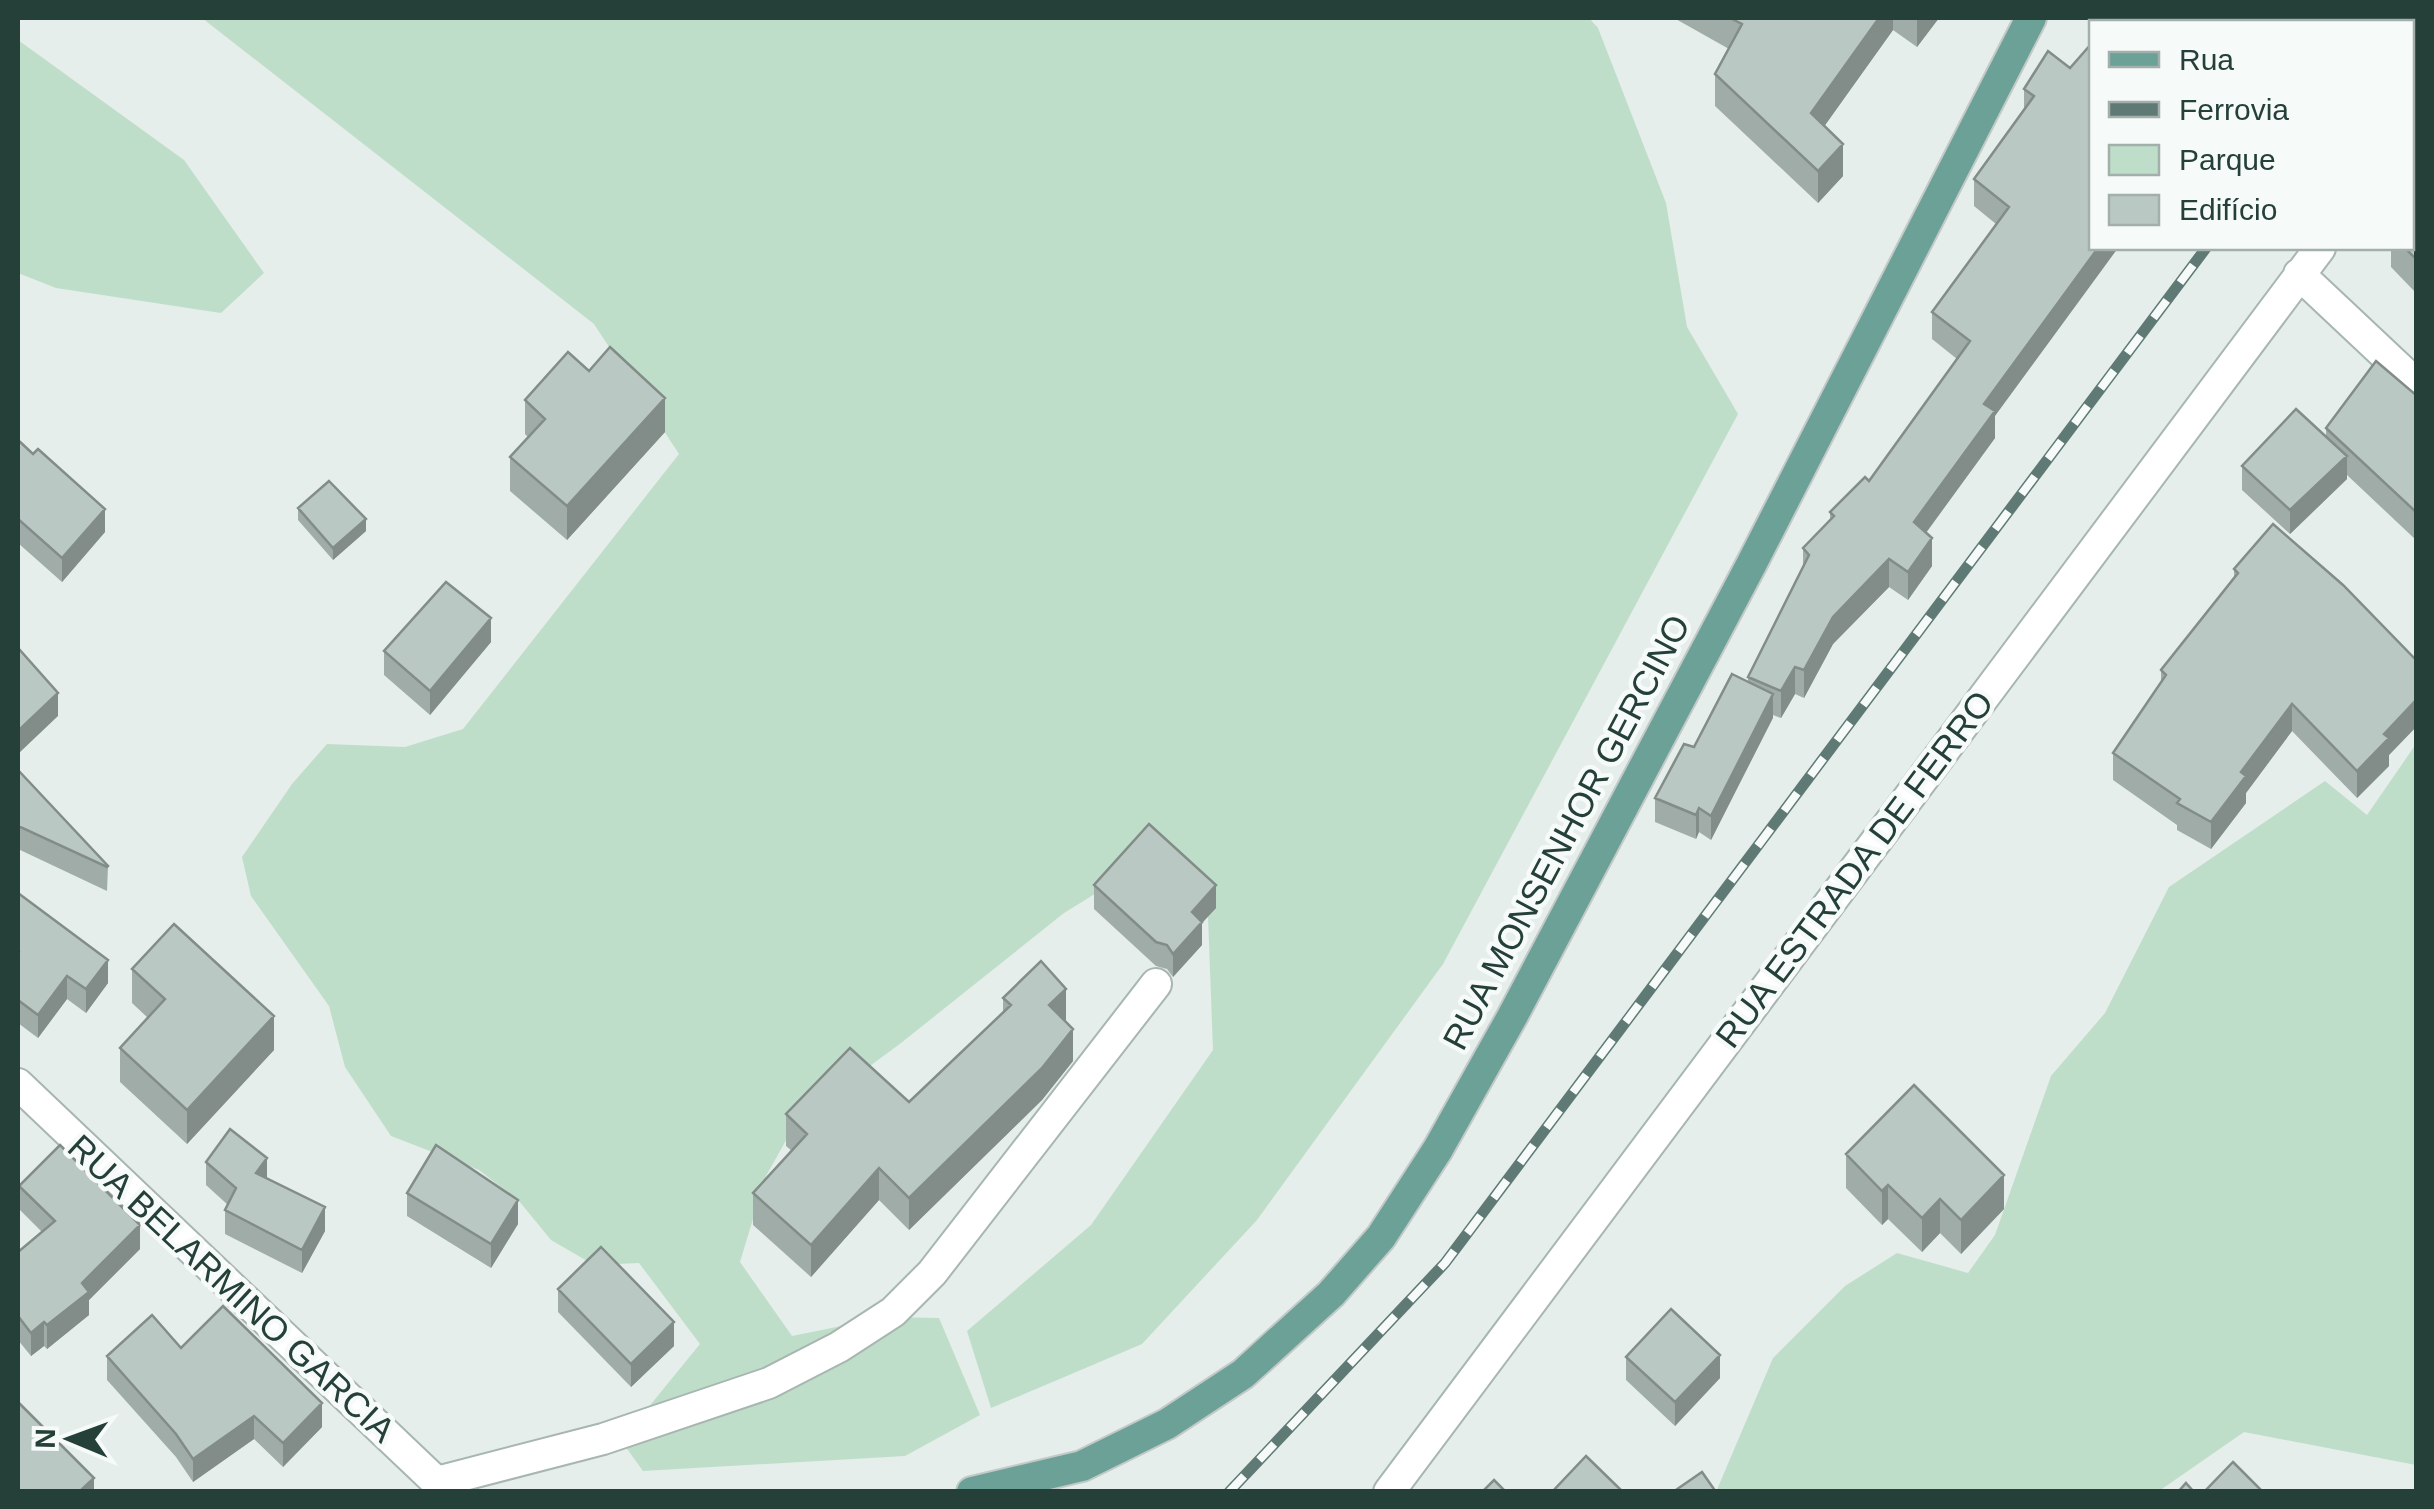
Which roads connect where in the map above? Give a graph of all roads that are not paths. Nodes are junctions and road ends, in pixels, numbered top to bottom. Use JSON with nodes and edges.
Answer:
{"nodes":[{"id":1,"x":2031,"y":18,"type":"edge"},
{"id":2,"x":2318,"y":250,"type":"edge"},
{"id":3,"x":2300,"y":274,"type":"junction"},
{"id":4,"x":2416,"y":384,"type":"edge"},
{"id":5,"x":1156,"y":984,"type":"dead end"},
{"id":6,"x":18,"y":1084,"type":"edge"},
{"id":7,"x":442,"y":1487,"type":"edge"},
{"id":8,"x":972,"y":1492,"type":"edge"},
{"id":9,"x":1389,"y":1492,"type":"edge"}],
"edges":[{"from":1,"to":8,"type":"main road","name":"RUA MONSENHOR GERCINO"},
{"from":2,"to":3,"type":"street","name":"RUA ESTRADA DE FERRO"},
{"from":3,"to":4,"type":"street"},
{"from":3,"to":9,"type":"street","name":"RUA ESTRADA DE FERRO"},
{"from":5,"to":7,"type":"street"},
{"from":6,"to":7,"type":"street","name":"RUA BELARMINO GARCIA"}]}
